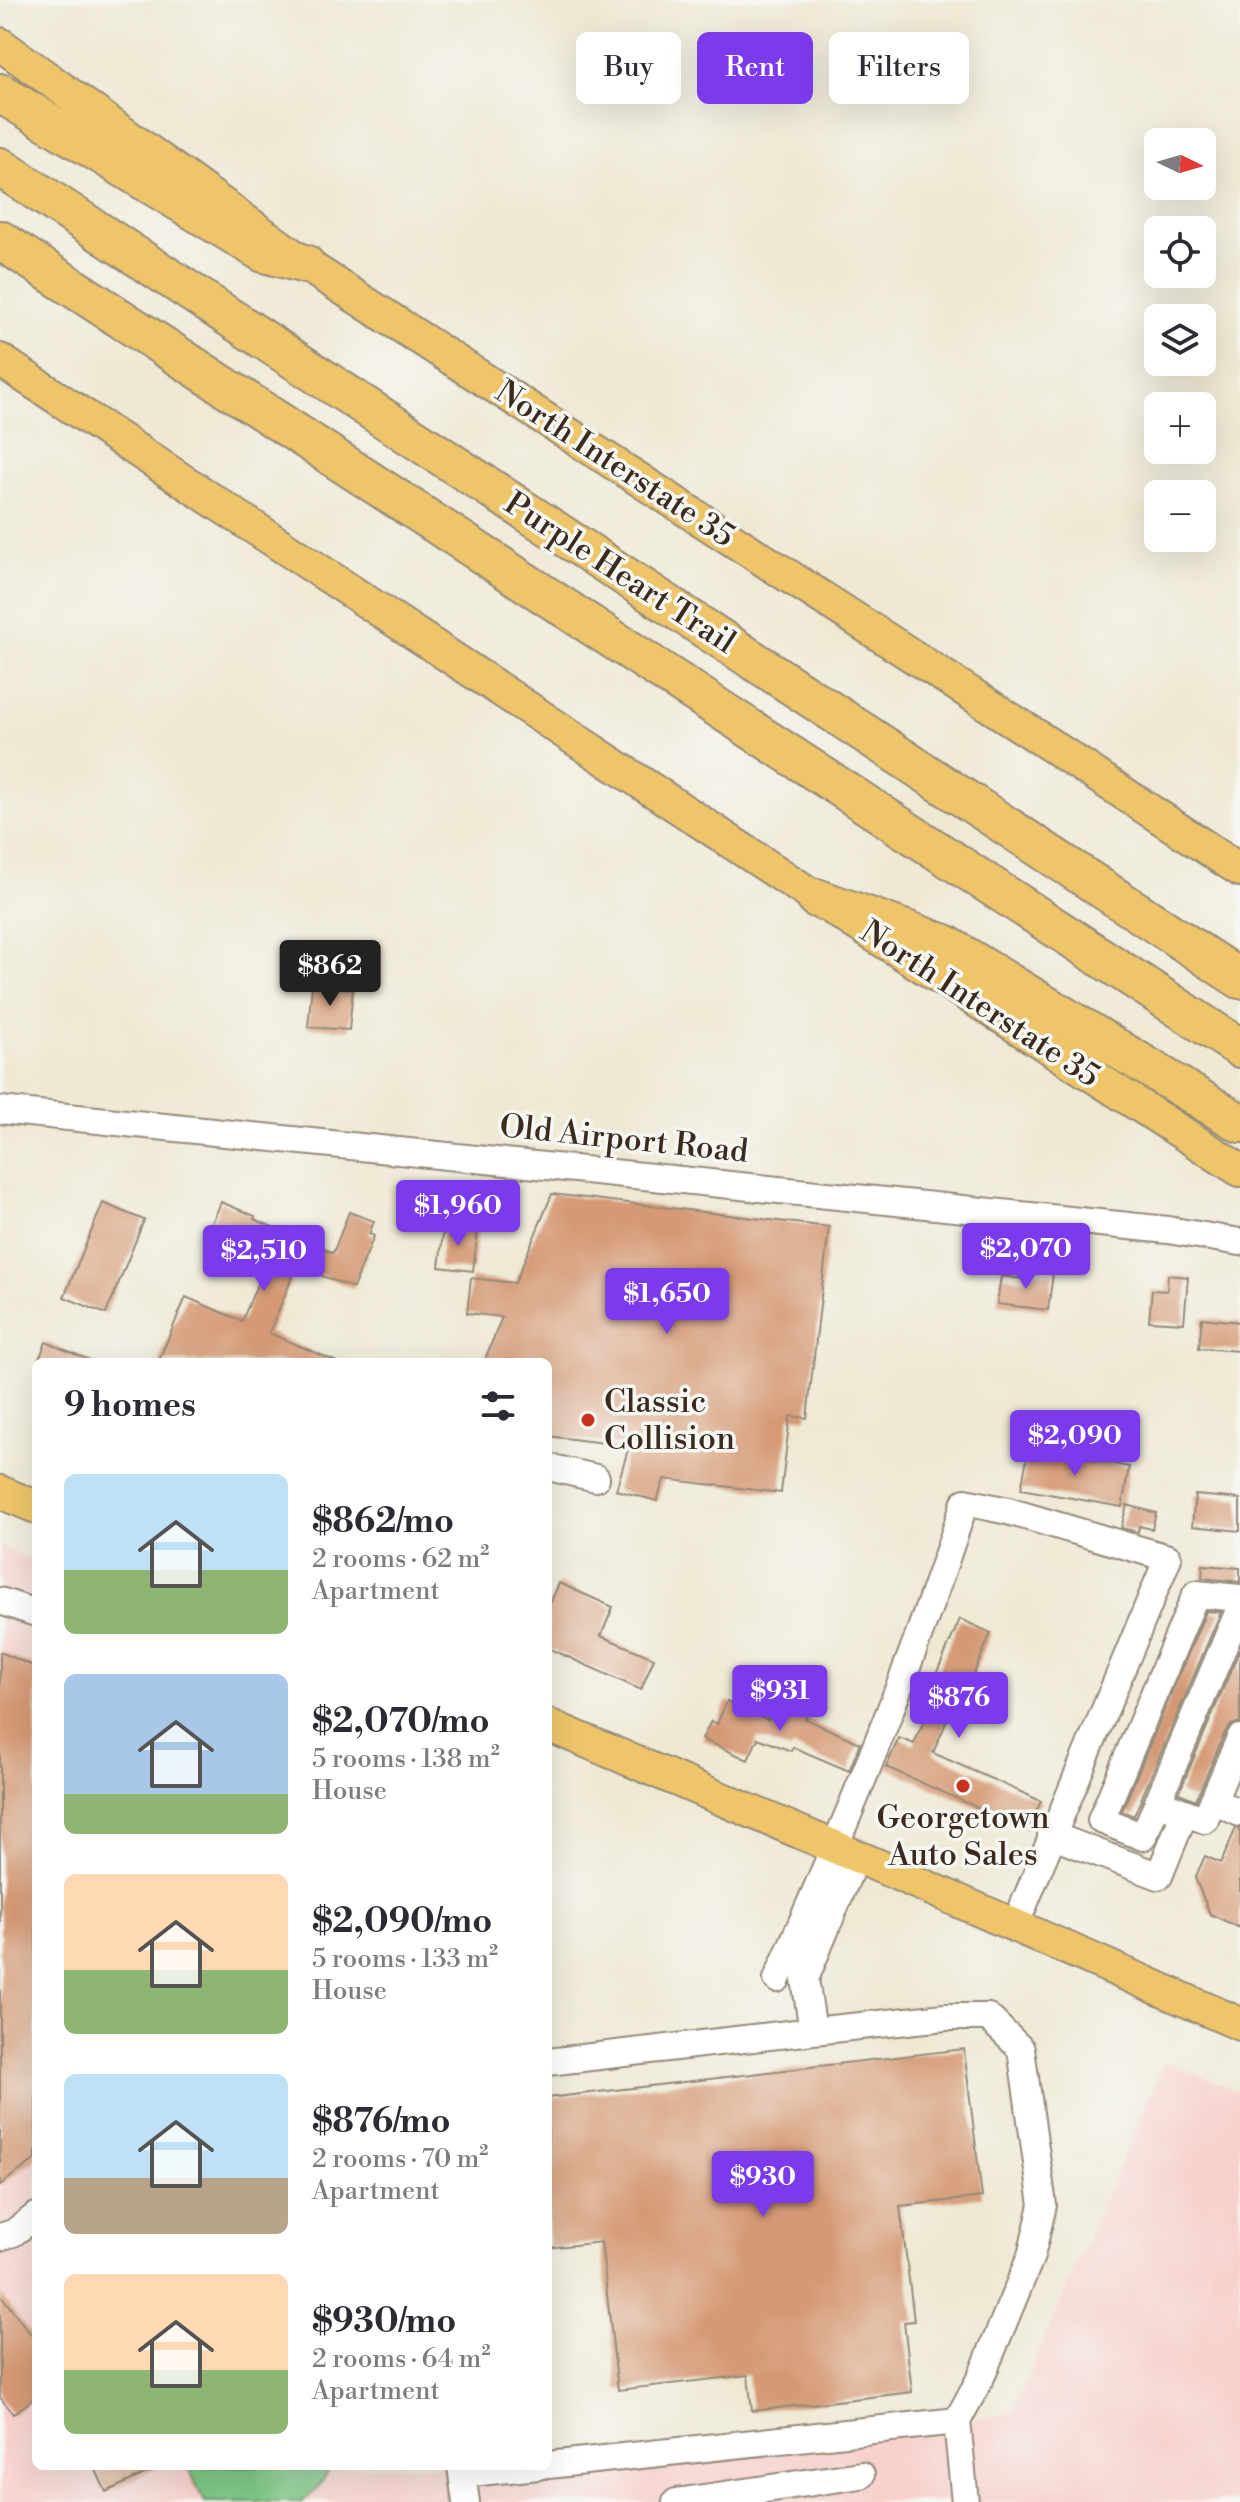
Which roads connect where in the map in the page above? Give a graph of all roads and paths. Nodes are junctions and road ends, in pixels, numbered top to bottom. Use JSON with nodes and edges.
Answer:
{"nodes":[{"id":1,"x":0,"y":44,"type":"edge"},
{"id":2,"x":0,"y":93,"type":"edge"},
{"id":3,"x":0,"y":167,"type":"edge"},
{"id":4,"x":0,"y":240,"type":"edge"},
{"id":5,"x":305,"y":264,"type":"junction"},
{"id":6,"x":0,"y":360,"type":"edge"},
{"id":7,"x":1240,"y":870,"type":"edge"},
{"id":8,"x":816,"y":898,"type":"junction"},
{"id":9,"x":1240,"y":979,"type":"edge"},
{"id":10,"x":1240,"y":1048,"type":"edge"},
{"id":11,"x":0,"y":1110,"type":"edge"},
{"id":12,"x":1240,"y":1123,"type":"edge"},
{"id":13,"x":1240,"y":1170,"type":"edge"},
{"id":14,"x":1240,"y":1242,"type":"edge"},
{"id":15,"x":552,"y":1468,"type":"edge"},
{"id":16,"x":596,"y":1478,"type":"dead end"},
{"id":17,"x":0,"y":1492,"type":"edge"},
{"id":18,"x":32,"y":1505,"type":"edge"},
{"id":19,"x":1240,"y":1598,"type":"edge"},
{"id":20,"x":0,"y":1601,"type":"edge"},
{"id":21,"x":1240,"y":1608,"type":"edge"},
{"id":22,"x":32,"y":1612,"type":"edge"},
{"id":23,"x":552,"y":1727,"type":"edge"},
{"id":24,"x":1240,"y":1738,"type":"edge"},
{"id":25,"x":1213,"y":1801,"type":"junction"},
{"id":26,"x":1157,"y":1802,"type":"junction"},
{"id":27,"x":1185,"y":1812,"type":"junction"},
{"id":28,"x":1240,"y":1813,"type":"edge"},
{"id":29,"x":1051,"y":1835,"type":"junction"},
{"id":30,"x":844,"y":1852,"type":"junction"},
{"id":31,"x":1015,"y":1926,"type":"junction"},
{"id":32,"x":777,"y":1979,"type":"dead end"},
{"id":33,"x":1240,"y":2024,"type":"edge"},
{"id":34,"x":813,"y":2031,"type":"junction"},
{"id":35,"x":552,"y":2062,"type":"edge"},
{"id":36,"x":32,"y":2219,"type":"edge"},
{"id":37,"x":0,"y":2237,"type":"edge"},
{"id":38,"x":957,"y":2421,"type":"junction"},
{"id":39,"x":552,"y":2465,"type":"edge"},
{"id":40,"x":462,"y":2470,"type":"edge"},
{"id":41,"x":861,"y":2475,"type":"dead end"},
{"id":42,"x":466,"y":2502,"type":"edge"},
{"id":43,"x":676,"y":2502,"type":"edge"},
{"id":44,"x":965,"y":2502,"type":"edge"}],
"edges":[{"from":1,"to":5,"type":"main road","name":"North Interstate 35"},
{"from":2,"to":5,"type":"highway"},
{"from":3,"to":9,"type":"highway","name":"Purple Heart Trail"},
{"from":4,"to":10,"type":"highway","name":"Purple Heart Trail"},
{"from":5,"to":7,"type":"main road","name":"North Interstate 35"},
{"from":6,"to":8,"type":"main road","name":"North Interstate 35"},
{"from":8,"to":12,"type":"highway"},
{"from":8,"to":13,"type":"main road","name":"North Interstate 35"},
{"from":11,"to":14,"type":"street","name":"Old Airport Road"},
{"from":15,"to":16,"type":"street"},
{"from":17,"to":18,"type":"main road"},
{"from":19,"to":26,"type":"street"},
{"from":20,"to":22,"type":"street"},
{"from":21,"to":26,"type":"street"},
{"from":23,"to":30,"type":"main road"},
{"from":24,"to":25,"type":"street"},
{"from":25,"to":27,"type":"street"},
{"from":25,"to":28,"type":"street"},
{"from":26,"to":27,"type":"street"},
{"from":27,"to":29,"type":"street"},
{"from":29,"to":30,"type":"street"},
{"from":29,"to":31,"type":"street"},
{"from":30,"to":31,"type":"main road"},
{"from":30,"to":32,"type":"street"},
{"from":30,"to":34,"type":"street"},
{"from":31,"to":33,"type":"main road"},
{"from":34,"to":35,"type":"street"},
{"from":34,"to":38,"type":"street"},
{"from":36,"to":37,"type":"street"},
{"from":38,"to":39,"type":"street"},
{"from":38,"to":44,"type":"street"},
{"from":40,"to":42,"type":"street"},
{"from":41,"to":43,"type":"street"}]}
